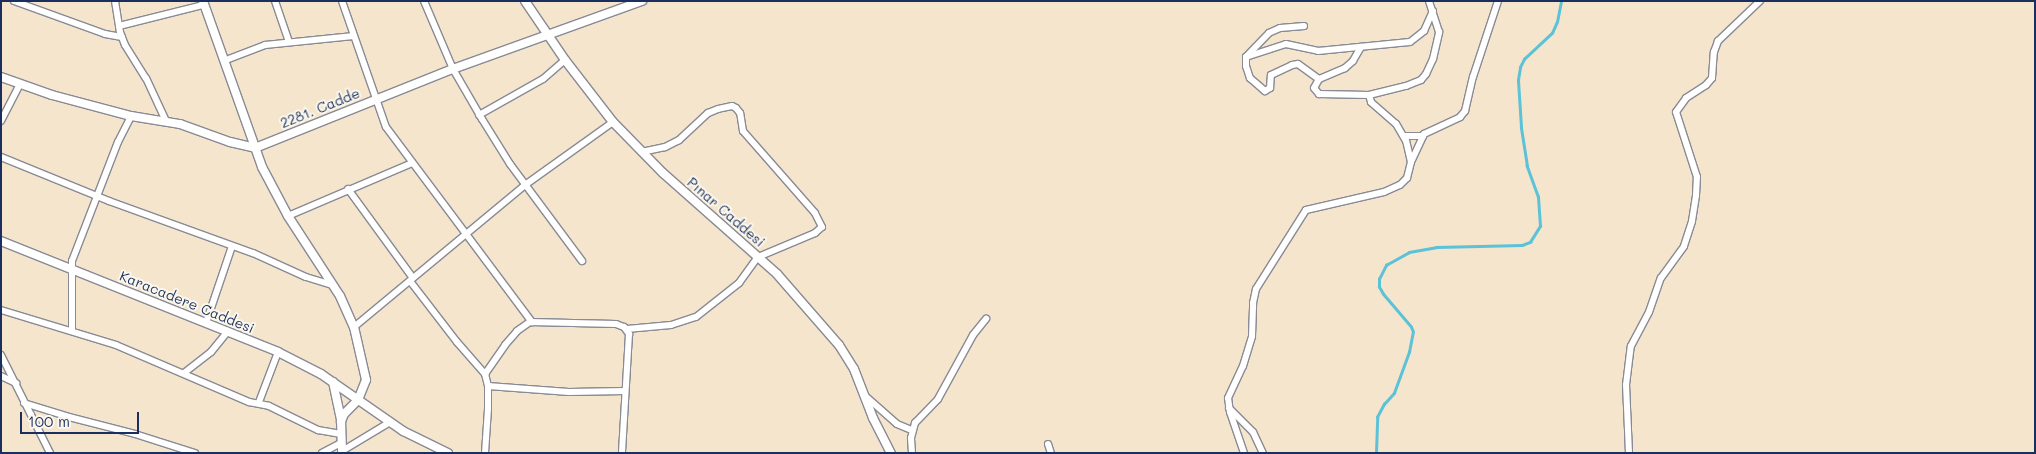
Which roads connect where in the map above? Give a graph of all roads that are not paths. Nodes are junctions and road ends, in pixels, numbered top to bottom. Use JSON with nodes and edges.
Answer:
{"nodes":[{"id":1,"x":14,"y":1,"type":"edge"},
{"id":2,"x":115,"y":1,"type":"edge"},
{"id":3,"x":275,"y":1,"type":"edge"},
{"id":4,"x":342,"y":1,"type":"edge"},
{"id":5,"x":424,"y":1,"type":"edge"},
{"id":6,"x":525,"y":1,"type":"edge"},
{"id":7,"x":642,"y":1,"type":"edge"},
{"id":8,"x":1429,"y":1,"type":"edge"},
{"id":9,"x":1498,"y":1,"type":"edge"},
{"id":10,"x":1760,"y":1,"type":"edge"},
{"id":11,"x":203,"y":3,"type":"edge"},
{"id":12,"x":1433,"y":11,"type":"junction"},
{"id":13,"x":119,"y":26,"type":"junction"},
{"id":14,"x":1304,"y":26,"type":"dead end"},
{"id":15,"x":548,"y":35,"type":"junction"},
{"id":16,"x":354,"y":36,"type":"junction"},
{"id":17,"x":122,"y":37,"type":"junction"},
{"id":18,"x":290,"y":42,"type":"junction"},
{"id":19,"x":1361,"y":47,"type":"junction"},
{"id":20,"x":1246,"y":57,"type":"junction"},
{"id":21,"x":226,"y":60,"type":"junction"},
{"id":22,"x":566,"y":60,"type":"junction"},
{"id":23,"x":453,"y":69,"type":"junction"},
{"id":24,"x":1,"y":77,"type":"edge"},
{"id":25,"x":1319,"y":79,"type":"junction"},
{"id":26,"x":20,"y":84,"type":"junction"},
{"id":27,"x":1369,"y":95,"type":"junction"},
{"id":28,"x":375,"y":99,"type":"junction"},
{"id":29,"x":479,"y":115,"type":"junction"},
{"id":30,"x":131,"y":116,"type":"junction"},
{"id":31,"x":1,"y":121,"type":"edge"},
{"id":32,"x":166,"y":121,"type":"junction"},
{"id":33,"x":612,"y":122,"type":"junction"},
{"id":34,"x":1404,"y":136,"type":"junction"},
{"id":35,"x":1423,"y":136,"type":"junction"},
{"id":36,"x":255,"y":148,"type":"junction"},
{"id":37,"x":642,"y":152,"type":"junction"},
{"id":38,"x":1,"y":157,"type":"edge"},
{"id":39,"x":412,"y":162,"type":"junction"},
{"id":40,"x":1411,"y":162,"type":"junction"},
{"id":41,"x":525,"y":185,"type":"junction"},
{"id":42,"x":348,"y":189,"type":"junction"},
{"id":43,"x":96,"y":196,"type":"junction"},
{"id":44,"x":288,"y":216,"type":"junction"},
{"id":45,"x":468,"y":235,"type":"junction"},
{"id":46,"x":1,"y":241,"type":"edge"},
{"id":47,"x":232,"y":246,"type":"junction"},
{"id":48,"x":758,"y":257,"type":"junction"},
{"id":49,"x":582,"y":261,"type":"dead end"},
{"id":50,"x":71,"y":268,"type":"junction"},
{"id":51,"x":412,"y":280,"type":"junction"},
{"id":52,"x":333,"y":285,"type":"junction"},
{"id":53,"x":1,"y":310,"type":"edge"},
{"id":54,"x":986,"y":319,"type":"dead end"},
{"id":55,"x":206,"y":322,"type":"junction"},
{"id":56,"x":532,"y":322,"type":"junction"},
{"id":57,"x":354,"y":327,"type":"junction"},
{"id":58,"x":627,"y":329,"type":"junction"},
{"id":59,"x":72,"y":331,"type":"junction"},
{"id":60,"x":228,"y":331,"type":"junction"},
{"id":61,"x":278,"y":352,"type":"junction"},
{"id":62,"x":1,"y":355,"type":"edge"},
{"id":63,"x":184,"y":373,"type":"junction"},
{"id":64,"x":485,"y":374,"type":"junction"},
{"id":65,"x":1,"y":376,"type":"edge"},
{"id":66,"x":333,"y":382,"type":"junction"},
{"id":67,"x":16,"y":383,"type":"junction"},
{"id":68,"x":488,"y":386,"type":"junction"},
{"id":69,"x":625,"y":391,"type":"junction"},
{"id":70,"x":864,"y":394,"type":"junction"},
{"id":71,"x":358,"y":400,"type":"junction"},
{"id":72,"x":259,"y":402,"type":"junction"},
{"id":73,"x":24,"y":403,"type":"junction"},
{"id":74,"x":1229,"y":408,"type":"junction"},
{"id":75,"x":342,"y":421,"type":"junction"},
{"id":76,"x":390,"y":422,"type":"junction"},
{"id":77,"x":912,"y":430,"type":"junction"},
{"id":78,"x":340,"y":434,"type":"junction"},
{"id":79,"x":1048,"y":444,"type":"dead end"},
{"id":80,"x":342,"y":449,"type":"edge"},
{"id":81,"x":50,"y":453,"type":"edge"},
{"id":82,"x":194,"y":453,"type":"edge"},
{"id":83,"x":322,"y":453,"type":"edge"},
{"id":84,"x":448,"y":453,"type":"edge"},
{"id":85,"x":485,"y":453,"type":"edge"},
{"id":86,"x":622,"y":453,"type":"edge"},
{"id":87,"x":891,"y":453,"type":"edge"},
{"id":88,"x":912,"y":453,"type":"edge"},
{"id":89,"x":1051,"y":453,"type":"edge"},
{"id":90,"x":1244,"y":453,"type":"edge"},
{"id":91,"x":1263,"y":453,"type":"edge"},
{"id":92,"x":1629,"y":453,"type":"edge"}],
"edges":[{"from":1,"to":17,"type":"street"},
{"from":2,"to":13,"type":"street"},
{"from":3,"to":18,"type":"street"},
{"from":4,"to":16,"type":"street"},
{"from":5,"to":23,"type":"street"},
{"from":6,"to":15,"type":"street","name":"Pınar Caddesi"},
{"from":7,"to":15,"type":"street","name":"2281. Cadde"},
{"from":8,"to":12,"type":"street"},
{"from":9,"to":35,"type":"street"},
{"from":10,"to":92,"type":"street"},
{"from":11,"to":13,"type":"street"},
{"from":11,"to":21,"type":"street"},
{"from":12,"to":19,"type":"street"},
{"from":12,"to":27,"type":"street"},
{"from":13,"to":17,"type":"street"},
{"from":14,"to":20,"type":"street"},
{"from":15,"to":22,"type":"street","name":"Pınar Caddesi"},
{"from":15,"to":23,"type":"street","name":"2281. Cadde"},
{"from":16,"to":18,"type":"street"},
{"from":16,"to":28,"type":"street"},
{"from":17,"to":32,"type":"street"},
{"from":18,"to":21,"type":"street"},
{"from":19,"to":20,"type":"street"},
{"from":19,"to":25,"type":"street"},
{"from":20,"to":25,"type":"street"},
{"from":21,"to":36,"type":"street"},
{"from":22,"to":29,"type":"street"},
{"from":22,"to":33,"type":"street","name":"Pınar Caddesi"},
{"from":23,"to":28,"type":"street","name":"2281. Cadde"},
{"from":23,"to":29,"type":"street"},
{"from":24,"to":26,"type":"street"},
{"from":25,"to":27,"type":"street"},
{"from":26,"to":30,"type":"street"},
{"from":26,"to":31,"type":"street"},
{"from":27,"to":34,"type":"street"},
{"from":28,"to":36,"type":"street","name":"2281. Cadde"},
{"from":28,"to":39,"type":"street"},
{"from":29,"to":41,"type":"street"},
{"from":30,"to":32,"type":"street"},
{"from":30,"to":43,"type":"street"},
{"from":32,"to":36,"type":"street"},
{"from":33,"to":37,"type":"street","name":"Pınar Caddesi"},
{"from":33,"to":41,"type":"street"},
{"from":34,"to":35,"type":"street"},
{"from":34,"to":40,"type":"street"},
{"from":35,"to":40,"type":"street"},
{"from":36,"to":44,"type":"street"},
{"from":37,"to":48,"type":"street","name":"Pınar Caddesi"},
{"from":37,"to":48,"type":"street"},
{"from":38,"to":43,"type":"street"},
{"from":39,"to":42,"type":"street"},
{"from":39,"to":45,"type":"street"},
{"from":40,"to":74,"type":"street"},
{"from":41,"to":45,"type":"street"},
{"from":41,"to":49,"type":"street"},
{"from":42,"to":44,"type":"street"},
{"from":42,"to":51,"type":"street"},
{"from":43,"to":47,"type":"street"},
{"from":43,"to":50,"type":"street"},
{"from":44,"to":52,"type":"street"},
{"from":45,"to":51,"type":"street"},
{"from":45,"to":56,"type":"street"},
{"from":46,"to":50,"type":"street","name":"Karacadere Caddesi"},
{"from":47,"to":52,"type":"street"},
{"from":47,"to":55,"type":"street"},
{"from":48,"to":58,"type":"street"},
{"from":48,"to":70,"type":"street","name":"Pınar Caddesi"},
{"from":50,"to":55,"type":"street","name":"Karacadere Caddesi"},
{"from":50,"to":59,"type":"street"},
{"from":51,"to":57,"type":"street"},
{"from":51,"to":64,"type":"street"},
{"from":52,"to":57,"type":"street"},
{"from":53,"to":59,"type":"street"},
{"from":54,"to":77,"type":"street"},
{"from":55,"to":60,"type":"street","name":"Karacadere Caddesi"},
{"from":56,"to":58,"type":"street"},
{"from":56,"to":64,"type":"street"},
{"from":57,"to":71,"type":"street"},
{"from":58,"to":69,"type":"street"},
{"from":59,"to":63,"type":"street"},
{"from":60,"to":61,"type":"street","name":"Karacadere Caddesi"},
{"from":60,"to":63,"type":"street"},
{"from":61,"to":66,"type":"street","name":"Karacadere Caddesi"},
{"from":61,"to":72,"type":"street"},
{"from":62,"to":67,"type":"street"},
{"from":63,"to":72,"type":"street"},
{"from":64,"to":68,"type":"street"},
{"from":65,"to":67,"type":"street"},
{"from":66,"to":71,"type":"street","name":"Karacadere Caddesi"},
{"from":66,"to":75,"type":"street"},
{"from":67,"to":73,"type":"street"},
{"from":68,"to":69,"type":"street"},
{"from":68,"to":85,"type":"street"},
{"from":69,"to":86,"type":"street"},
{"from":70,"to":77,"type":"street"},
{"from":70,"to":87,"type":"street","name":"Pınar Caddesi"},
{"from":71,"to":75,"type":"street"},
{"from":71,"to":76,"type":"street","name":"Karacadere Caddesi"},
{"from":72,"to":78,"type":"street"},
{"from":73,"to":81,"type":"street"},
{"from":73,"to":82,"type":"street"},
{"from":74,"to":90,"type":"street"},
{"from":74,"to":91,"type":"street"},
{"from":75,"to":78,"type":"street"},
{"from":76,"to":80,"type":"street"},
{"from":76,"to":84,"type":"street","name":"Karacadere Caddesi"},
{"from":77,"to":88,"type":"street"},
{"from":78,"to":80,"type":"street"},
{"from":79,"to":89,"type":"street"},
{"from":80,"to":83,"type":"street"}]}
